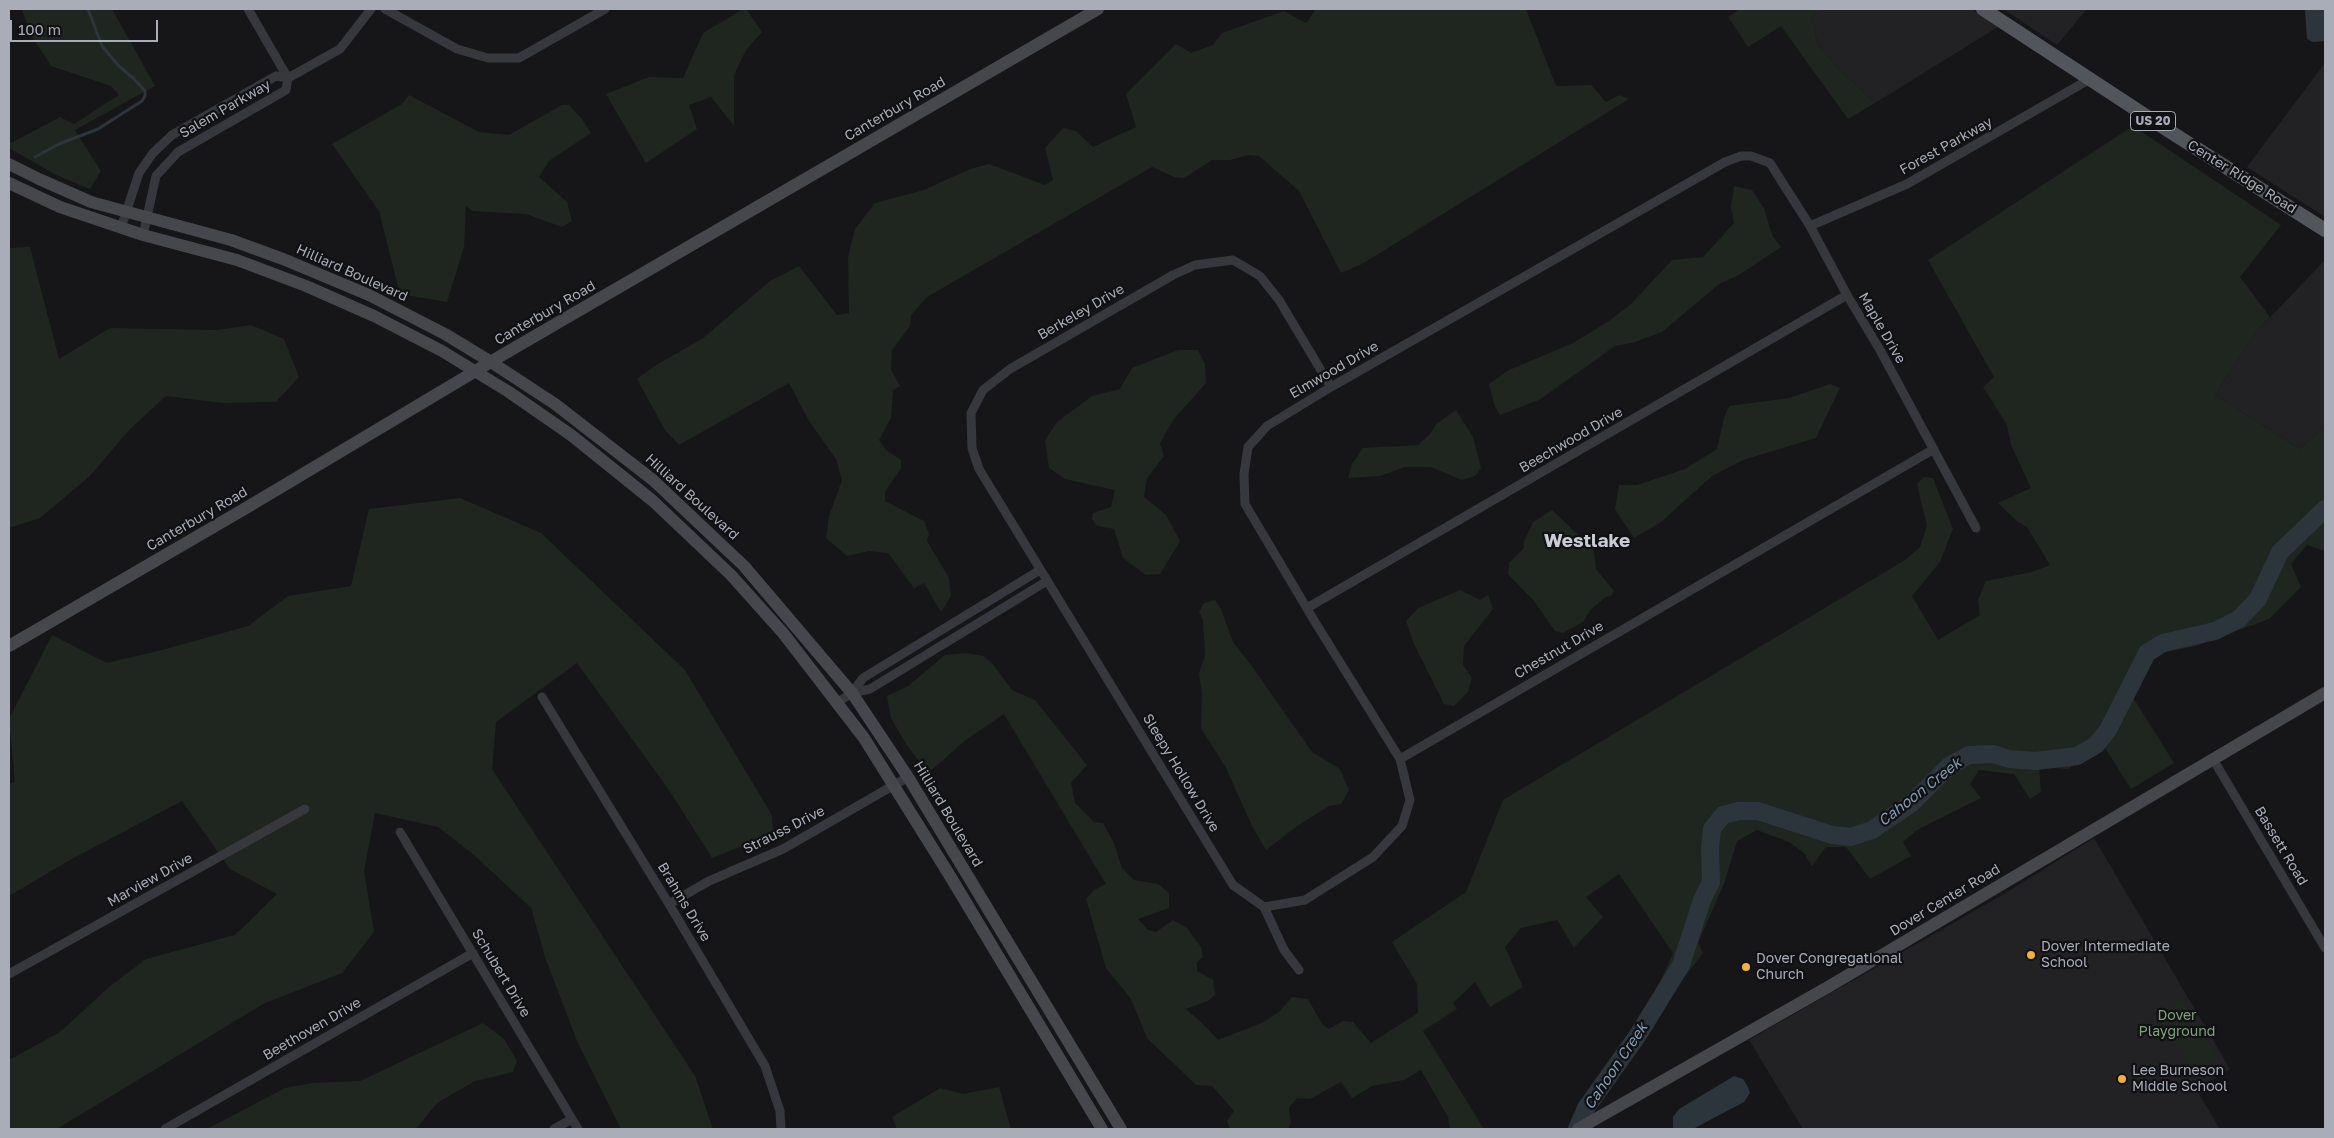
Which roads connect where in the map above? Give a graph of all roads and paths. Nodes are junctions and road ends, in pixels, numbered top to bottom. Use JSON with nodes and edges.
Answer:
{"nodes":[{"id":1,"x":248,"y":9,"type":"edge"},
{"id":2,"x":371,"y":9,"type":"edge"},
{"id":3,"x":384,"y":9,"type":"edge"},
{"id":4,"x":605,"y":9,"type":"edge"},
{"id":5,"x":1098,"y":9,"type":"edge"},
{"id":6,"x":1983,"y":9,"type":"edge"},
{"id":7,"x":288,"y":78,"type":"junction"},
{"id":8,"x":2090,"y":78,"type":"junction"},
{"id":9,"x":1751,"y":156,"type":"joint"},
{"id":10,"x":9,"y":164,"type":"edge"},
{"id":11,"x":9,"y":182,"type":"edge"},
{"id":12,"x":126,"y":212,"type":"junction"},
{"id":13,"x":148,"y":218,"type":"junction"},
{"id":14,"x":1810,"y":226,"type":"junction"},
{"id":15,"x":121,"y":228,"type":"junction"},
{"id":16,"x":2325,"y":230,"type":"edge"},
{"id":17,"x":143,"y":235,"type":"junction"},
{"id":18,"x":1847,"y":295,"type":"junction"},
{"id":19,"x":491,"y":362,"type":"junction"},
{"id":20,"x":475,"y":372,"type":"junction"},
{"id":21,"x":1331,"y":387,"type":"junction"},
{"id":22,"x":1934,"y":449,"type":"junction"},
{"id":23,"x":1976,"y":528,"type":"dead end"},
{"id":24,"x":1040,"y":570,"type":"junction"},
{"id":25,"x":1047,"y":582,"type":"junction"},
{"id":26,"x":1307,"y":608,"type":"junction"},
{"id":27,"x":9,"y":646,"type":"edge"},
{"id":28,"x":852,"y":693,"type":"junction"},
{"id":29,"x":2325,"y":693,"type":"edge"},
{"id":30,"x":542,"y":697,"type":"dead end"},
{"id":31,"x":838,"y":702,"type":"junction"},
{"id":32,"x":1400,"y":759,"type":"junction"},
{"id":33,"x":2213,"y":759,"type":"junction"},
{"id":34,"x":908,"y":777,"type":"junction"},
{"id":35,"x":894,"y":785,"type":"junction"},
{"id":36,"x":305,"y":809,"type":"dead end"},
{"id":37,"x":400,"y":832,"type":"dead end"},
{"id":38,"x":669,"y":904,"type":"junction"},
{"id":39,"x":1264,"y":907,"type":"junction"},
{"id":40,"x":2325,"y":948,"type":"edge"},
{"id":41,"x":473,"y":953,"type":"junction"},
{"id":42,"x":1299,"y":970,"type":"dead end"},
{"id":43,"x":9,"y":974,"type":"edge"},
{"id":44,"x":572,"y":1119,"type":"junction"},
{"id":45,"x":165,"y":1129,"type":"edge"},
{"id":46,"x":554,"y":1129,"type":"edge"},
{"id":47,"x":578,"y":1129,"type":"edge"},
{"id":48,"x":782,"y":1129,"type":"edge"},
{"id":49,"x":1102,"y":1129,"type":"edge"},
{"id":50,"x":1121,"y":1129,"type":"edge"},
{"id":51,"x":1578,"y":1129,"type":"edge"}],
"edges":[{"from":1,"to":7,"type":"street"},
{"from":2,"to":7,"type":"street","name":"Salem Parkway"},
{"from":3,"to":4,"type":"street"},
{"from":5,"to":19,"type":"main road","name":"Canterbury Road"},
{"from":6,"to":8,"type":"main road","name":"Center Ridge Road","number":"US 20"},
{"from":7,"to":12,"type":"street"},
{"from":7,"to":13,"type":"street","name":"Salem Parkway"},
{"from":8,"to":14,"type":"street","name":"Forest Parkway"},
{"from":8,"to":16,"type":"main road","name":"Center Ridge Road","number":"US 20"},
{"from":9,"to":14,"type":"street","name":"Maple Drive"},
{"from":9,"to":21,"type":"street","name":"Elmwood Drive"},
{"from":10,"to":12,"type":"main road","name":"Hilliard Boulevard"},
{"from":11,"to":15,"type":"main road"},
{"from":12,"to":13,"type":"main road","name":"Hilliard Boulevard"},
{"from":12,"to":15,"type":"street"},
{"from":13,"to":17,"type":"street","name":"Salem Parkway"},
{"from":13,"to":19,"type":"main road","name":"Hilliard Boulevard"},
{"from":14,"to":18,"type":"street","name":"Maple Drive"},
{"from":15,"to":17,"type":"main road"},
{"from":17,"to":20,"type":"main road"},
{"from":18,"to":22,"type":"street","name":"Maple Drive"},
{"from":18,"to":26,"type":"street","name":"Beechwood Drive"},
{"from":19,"to":20,"type":"main road","name":"Canterbury Road"},
{"from":19,"to":28,"type":"main road","name":"Hilliard Boulevard"},
{"from":20,"to":27,"type":"main road","name":"Canterbury Road"},
{"from":20,"to":31,"type":"main road"},
{"from":21,"to":24,"type":"street","name":"Berkeley Drive"},
{"from":21,"to":26,"type":"street","name":"Elmwood Drive"},
{"from":22,"to":23,"type":"street","name":"Maple Drive"},
{"from":22,"to":32,"type":"street","name":"Chestnut Drive"},
{"from":24,"to":25,"type":"street","name":"Berkeley Drive"},
{"from":24,"to":28,"type":"street"},
{"from":25,"to":28,"type":"street"},
{"from":25,"to":39,"type":"street","name":"Sleepy Hollow Drive"},
{"from":26,"to":32,"type":"street","name":"Elmwood Drive"},
{"from":28,"to":31,"type":"street"},
{"from":28,"to":34,"type":"main road","name":"Hilliard Boulevard"},
{"from":29,"to":33,"type":"main road","name":"Dover Center Road"},
{"from":30,"to":38,"type":"street","name":"Brahms Drive"},
{"from":31,"to":35,"type":"main road"},
{"from":32,"to":39,"type":"street"},
{"from":33,"to":40,"type":"street","name":"Bassett Road"},
{"from":33,"to":51,"type":"main road","name":"Dover Center Road"},
{"from":34,"to":35,"type":"street","name":"Strauss Drive"},
{"from":34,"to":50,"type":"main road","name":"Hilliard Boulevard"},
{"from":35,"to":38,"type":"street","name":"Strauss Drive"},
{"from":35,"to":49,"type":"main road"},
{"from":36,"to":43,"type":"street","name":"Marview Drive"},
{"from":37,"to":41,"type":"street","name":"Schubert Drive"},
{"from":38,"to":48,"type":"street","name":"Brahms Drive"},
{"from":39,"to":42,"type":"street"},
{"from":41,"to":44,"type":"street","name":"Schubert Drive"},
{"from":41,"to":45,"type":"street","name":"Beethoven Drive"},
{"from":44,"to":46,"type":"street"},
{"from":44,"to":47,"type":"street","name":"Schubert Drive"}]}
